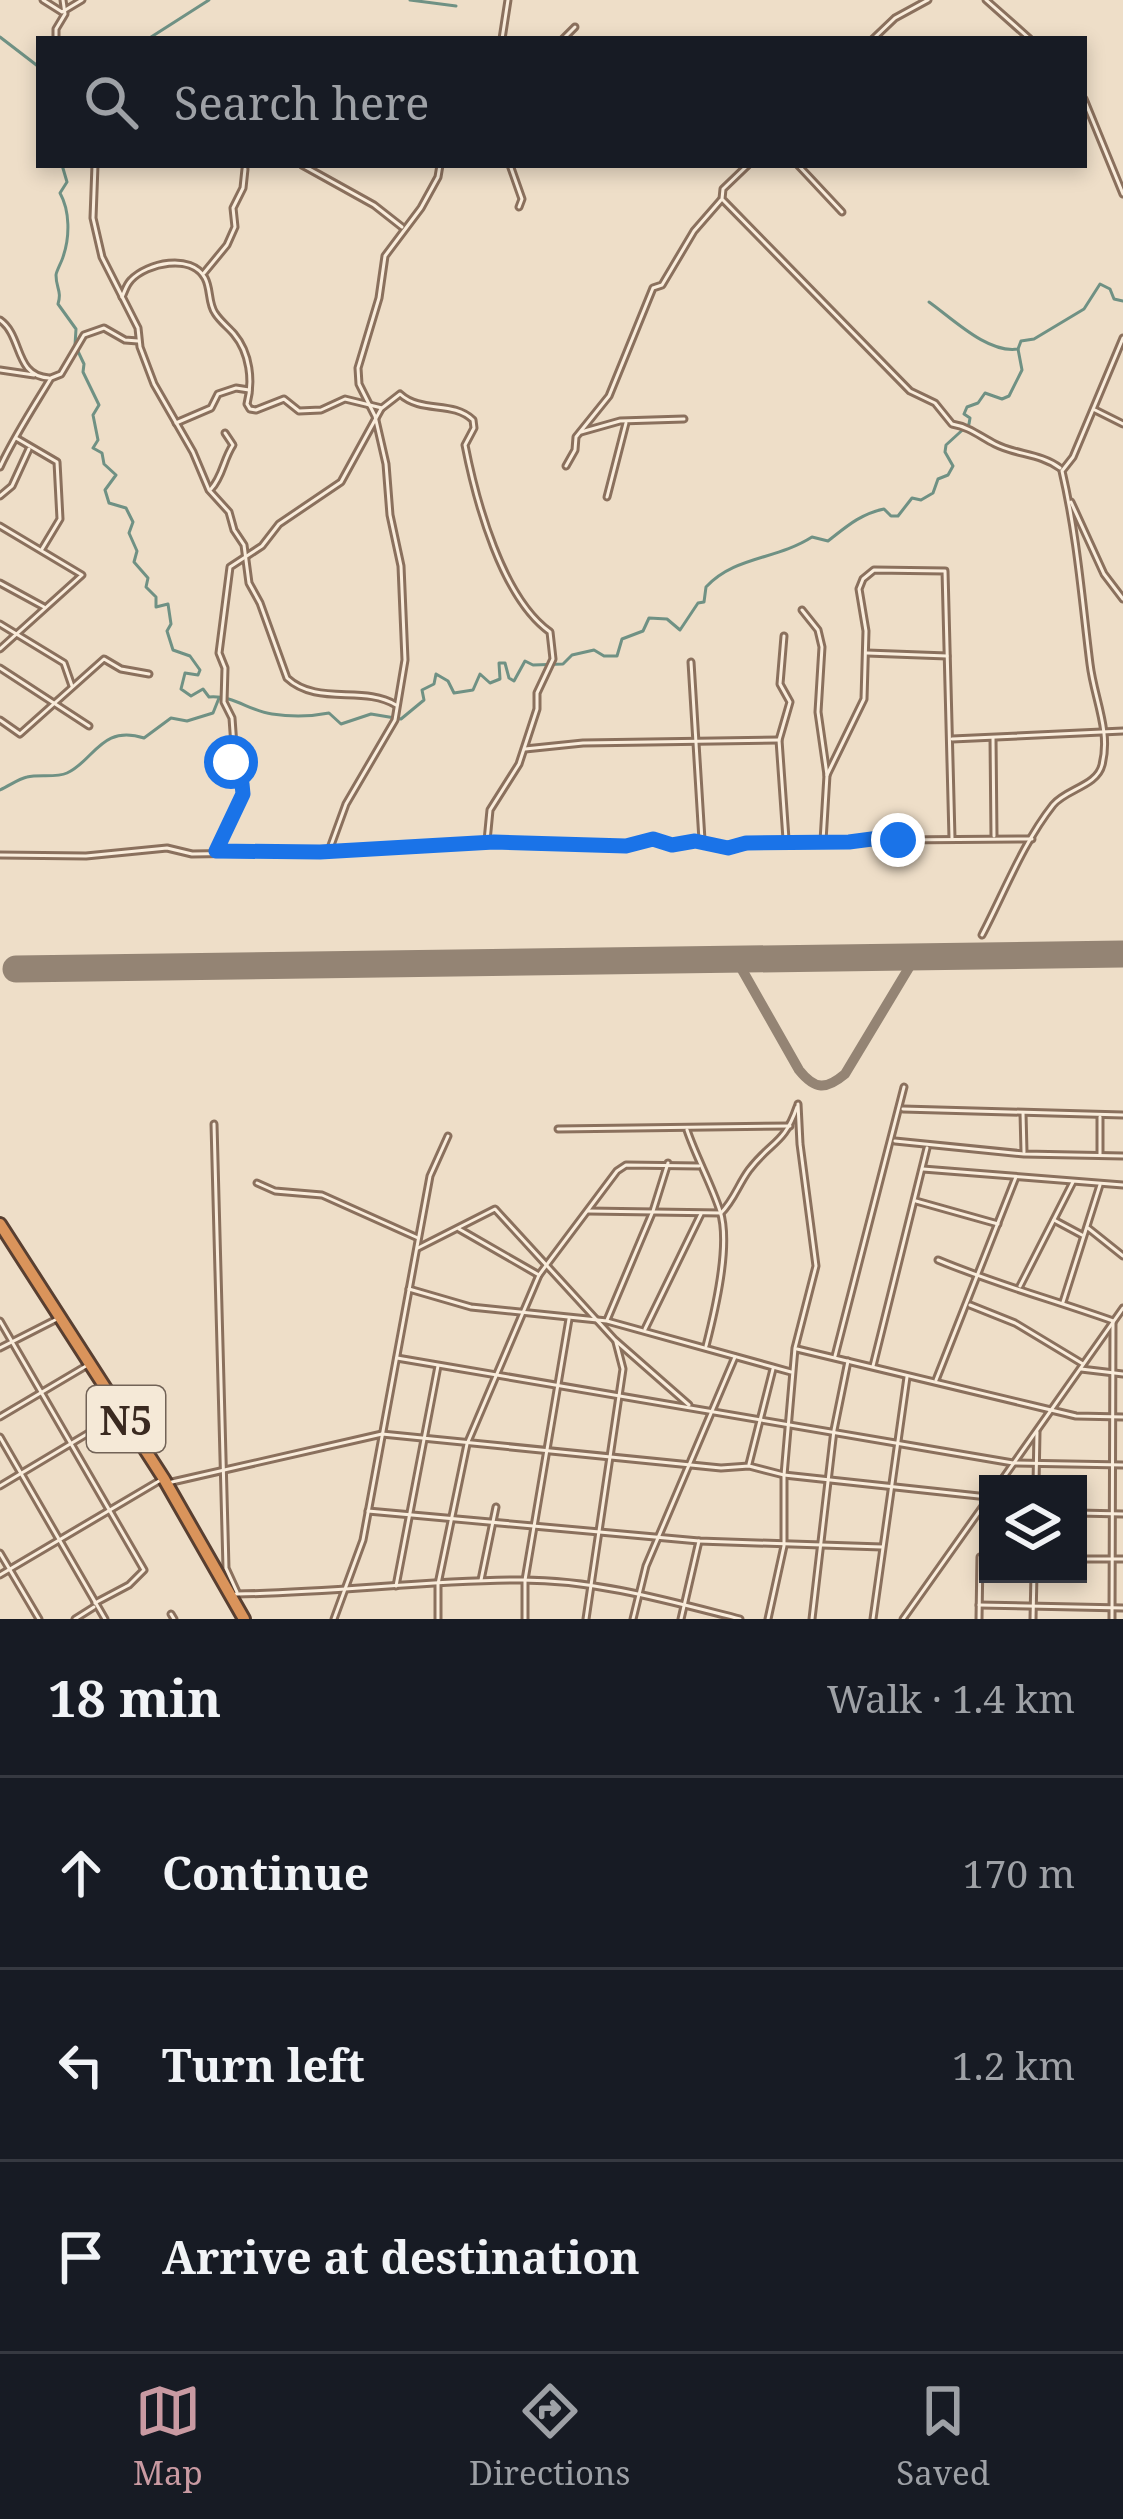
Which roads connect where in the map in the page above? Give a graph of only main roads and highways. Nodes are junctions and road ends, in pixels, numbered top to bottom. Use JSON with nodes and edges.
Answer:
{"nodes":[{"id":1,"x":0,"y":1224,"type":"edge"},
{"id":2,"x":242,"y":1615,"type":"edge"}],
"edges":[{"from":1,"to":2,"type":"highway","number":"N5"}]}
